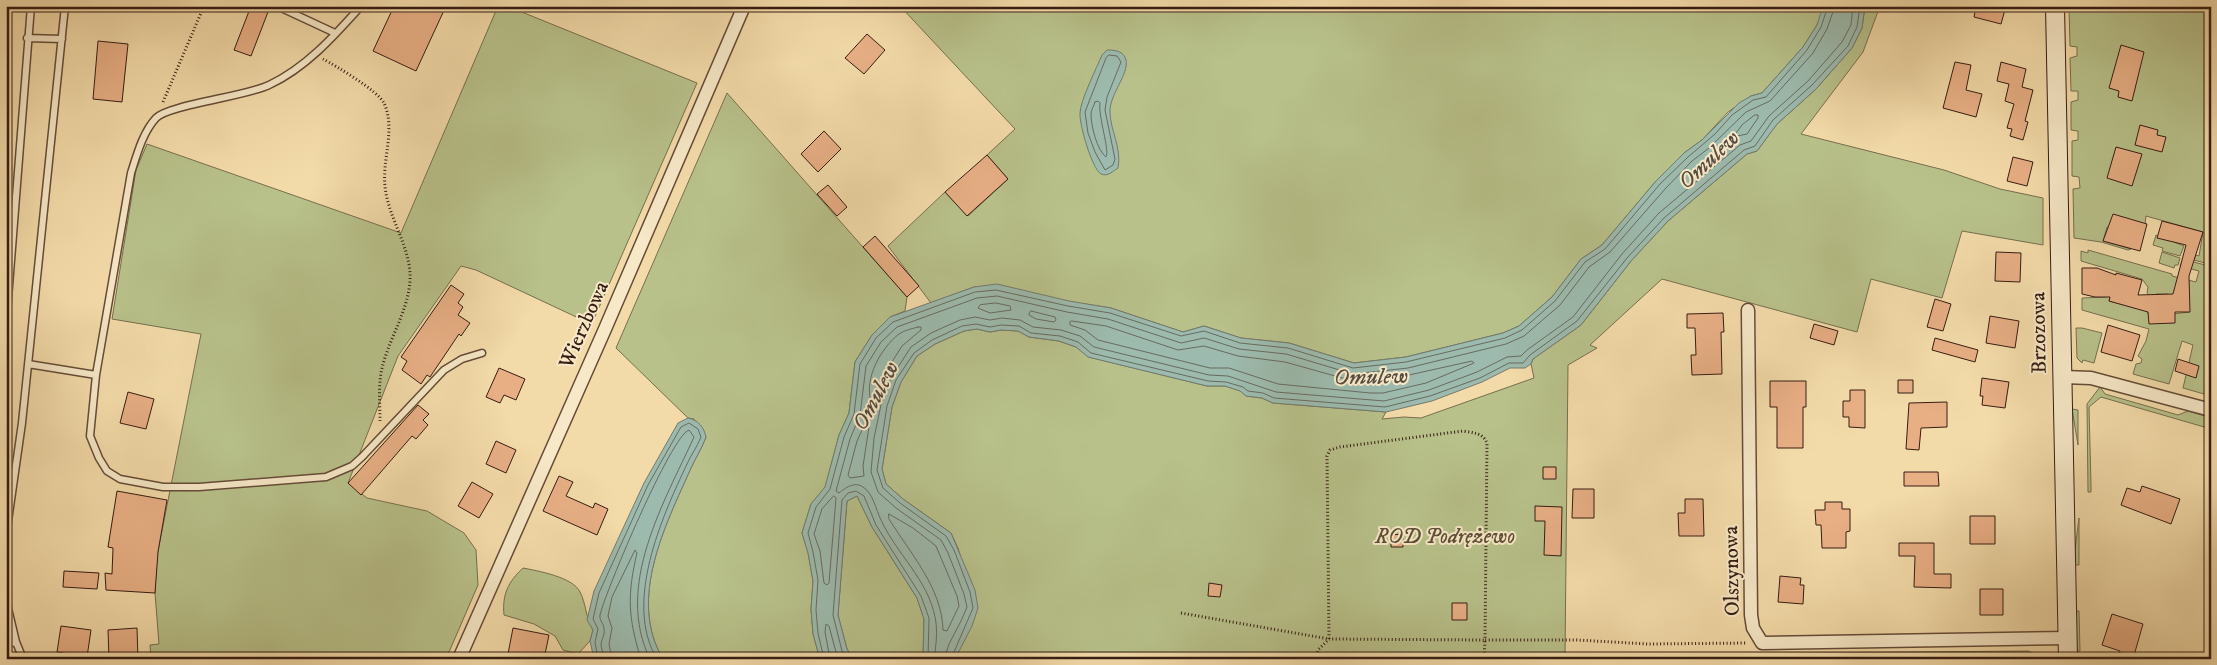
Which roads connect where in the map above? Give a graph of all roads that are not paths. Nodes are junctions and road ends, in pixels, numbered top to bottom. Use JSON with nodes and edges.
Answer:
{"nodes":[{"id":1,"x":31,"y":6,"type":"edge"},
{"id":2,"x":65,"y":6,"type":"edge"},
{"id":3,"x":278,"y":6,"type":"edge"},
{"id":4,"x":361,"y":6,"type":"edge"},
{"id":5,"x":744,"y":6,"type":"edge"},
{"id":6,"x":2055,"y":6,"type":"edge"},
{"id":7,"x":335,"y":33,"type":"junction"},
{"id":8,"x":27,"y":38,"type":"junction"},
{"id":9,"x":62,"y":39,"type":"junction"},
{"id":10,"x":1748,"y":310,"type":"dead end"},
{"id":11,"x":6,"y":324,"type":"edge"},
{"id":12,"x":482,"y":353,"type":"dead end"},
{"id":13,"x":28,"y":364,"type":"junction"},
{"id":14,"x":96,"y":375,"type":"junction"},
{"id":15,"x":2063,"y":377,"type":"junction"},
{"id":16,"x":2211,"y":410,"type":"edge"},
{"id":17,"x":6,"y":535,"type":"edge"},
{"id":18,"x":6,"y":600,"type":"edge"},
{"id":19,"x":2068,"y":638,"type":"junction"},
{"id":20,"x":16,"y":642,"type":"junction"},
{"id":21,"x":6,"y":644,"type":"edge"},
{"id":22,"x":23,"y":659,"type":"edge"},
{"id":23,"x":459,"y":659,"type":"edge"},
{"id":24,"x":2068,"y":659,"type":"edge"}],
"edges":[{"from":1,"to":8,"type":"lane"},
{"from":2,"to":9,"type":"lane"},
{"from":3,"to":7,"type":"lane"},
{"from":4,"to":7,"type":"lane"},
{"from":5,"to":23,"type":"street","name":"Wierzbowa"},
{"from":6,"to":15,"type":"main road","name":"Brzozowa"},
{"from":7,"to":14,"type":"lane"},
{"from":8,"to":9,"type":"lane"},
{"from":8,"to":11,"type":"lane"},
{"from":9,"to":13,"type":"lane"},
{"from":10,"to":19,"type":"street","name":"Olszynowa"},
{"from":12,"to":14,"type":"lane"},
{"from":13,"to":14,"type":"lane"},
{"from":13,"to":17,"type":"lane"},
{"from":15,"to":16,"type":"street"},
{"from":15,"to":19,"type":"main road","name":"Brzozowa"},
{"from":18,"to":20,"type":"lane"},
{"from":19,"to":24,"type":"main road","name":"Brzozowa"},
{"from":20,"to":21,"type":"lane"},
{"from":20,"to":22,"type":"lane"}]}
